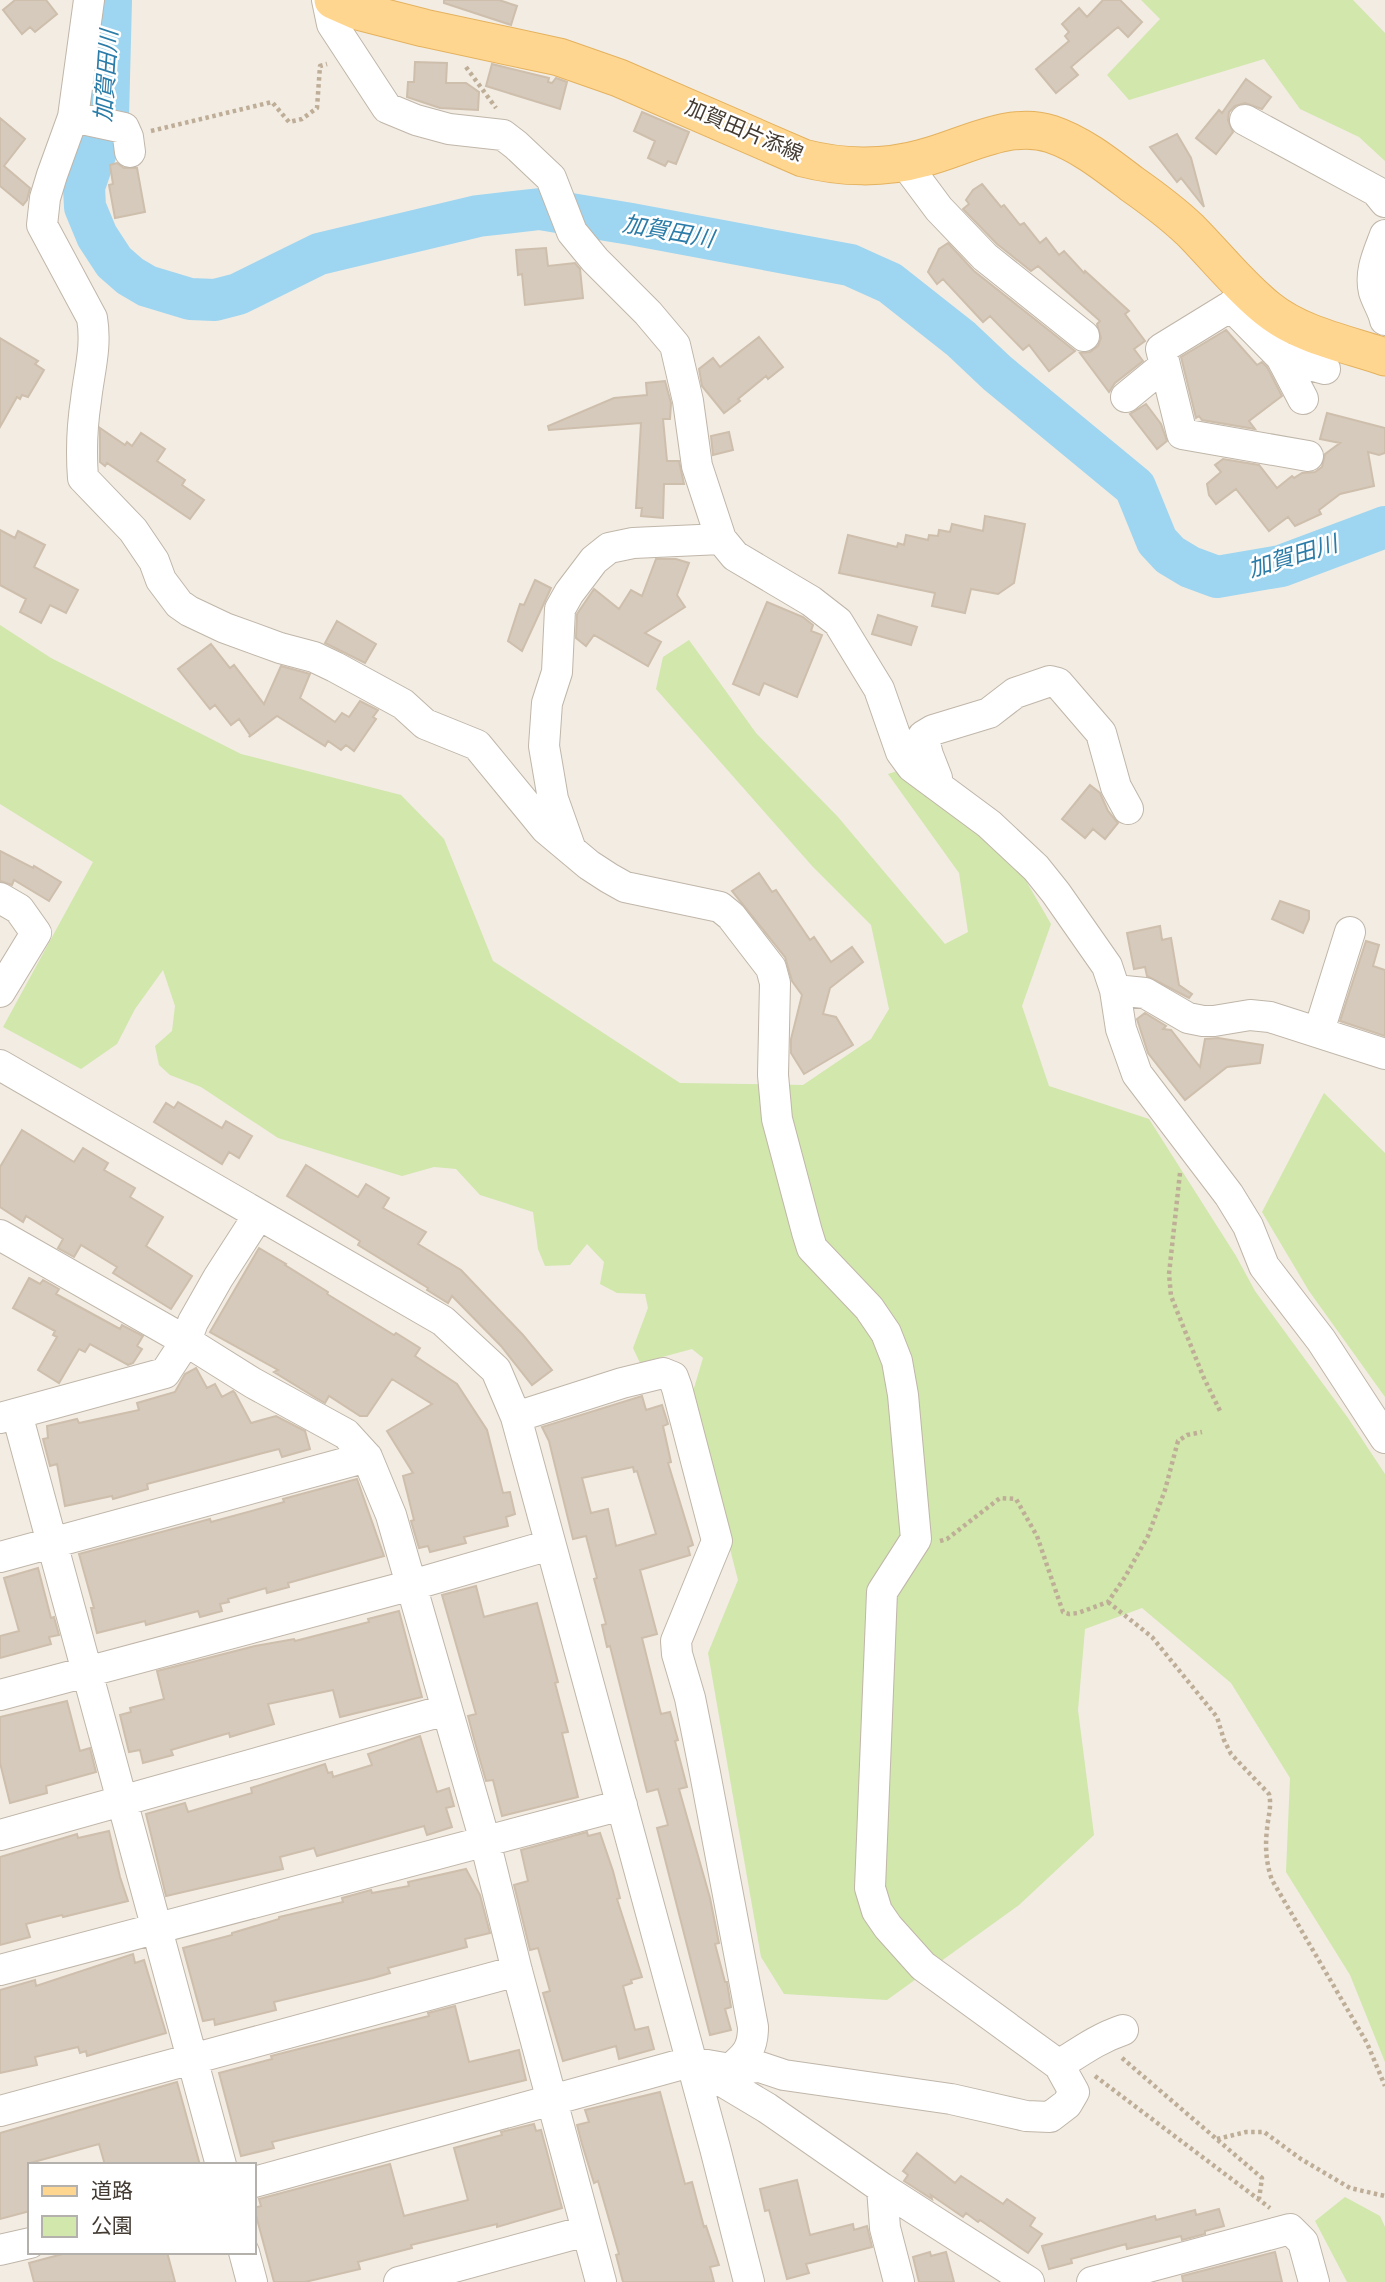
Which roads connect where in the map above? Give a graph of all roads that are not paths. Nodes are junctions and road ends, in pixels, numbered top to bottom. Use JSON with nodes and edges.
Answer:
{"nodes":[{"id":1,"x":89,"y":0,"type":"edge"},
{"id":2,"x":327,"y":0,"type":"edge"},
{"id":3,"x":333,"y":0,"type":"edge"},
{"id":4,"x":80,"y":119,"type":"junction"},
{"id":5,"x":1245,"y":120,"type":"dead end"},
{"id":6,"x":127,"y":139,"type":"road end"},
{"id":7,"x":904,"y":162,"type":"junction"},
{"id":8,"x":1385,"y":202,"type":"edge"},
{"id":9,"x":1385,"y":235,"type":"edge"},
{"id":10,"x":1239,"y":298,"type":"junction"},
{"id":11,"x":1385,"y":320,"type":"edge"},
{"id":12,"x":1084,"y":335,"type":"dead end"},
{"id":13,"x":1281,"y":357,"type":"junction"},
{"id":14,"x":1385,"y":357,"type":"edge"},
{"id":15,"x":1165,"y":365,"type":"junction"},
{"id":16,"x":1325,"y":369,"type":"dead end"},
{"id":17,"x":1126,"y":397,"type":"dead end"},
{"id":18,"x":1303,"y":399,"type":"dead end"},
{"id":19,"x":1308,"y":456,"type":"dead end"},
{"id":20,"x":721,"y":539,"type":"junction"},
{"id":21,"x":934,"y":784,"type":"junction"},
{"id":22,"x":1128,"y":809,"type":"dead end"},
{"id":23,"x":571,"y":851,"type":"junction"},
{"id":24,"x":0,"y":898,"type":"edge"},
{"id":25,"x":1350,"y":932,"type":"dead end"},
{"id":26,"x":1115,"y":989,"type":"junction"},
{"id":27,"x":0,"y":992,"type":"edge"},
{"id":28,"x":1319,"y":1031,"type":"junction"},
{"id":29,"x":1385,"y":1054,"type":"edge"},
{"id":30,"x":0,"y":1065,"type":"edge"},
{"id":31,"x":258,"y":1216,"type":"junction"},
{"id":32,"x":0,"y":1235,"type":"edge"},
{"id":33,"x":186,"y":1342,"type":"junction"},
{"id":34,"x":9,"y":1416,"type":"edge"},
{"id":35,"x":516,"y":1418,"type":"junction"},
{"id":36,"x":1385,"y":1437,"type":"edge"},
{"id":37,"x":368,"y":1457,"type":"junction"},
{"id":38,"x":52,"y":1543,"type":"junction"},
{"id":39,"x":550,"y":1545,"type":"junction"},
{"id":40,"x":0,"y":1557,"type":"edge"},
{"id":41,"x":412,"y":1585,"type":"junction"},
{"id":42,"x":88,"y":1671,"type":"junction"},
{"id":43,"x":0,"y":1695,"type":"edge"},
{"id":44,"x":446,"y":1710,"type":"junction"},
{"id":45,"x":122,"y":1800,"type":"junction"},
{"id":46,"x":622,"y":1805,"type":"junction"},
{"id":47,"x":0,"y":1835,"type":"edge"},
{"id":48,"x":485,"y":1842,"type":"junction"},
{"id":49,"x":156,"y":1928,"type":"junction"},
{"id":50,"x":0,"y":1970,"type":"edge"},
{"id":51,"x":517,"y":1971,"type":"junction"},
{"id":52,"x":1112,"y":2035,"type":"road end"},
{"id":53,"x":191,"y":2059,"type":"junction"},
{"id":54,"x":691,"y":2062,"type":"junction"},
{"id":55,"x":1063,"y":2063,"type":"junction"},
{"id":56,"x":730,"y":2069,"type":"junction"},
{"id":57,"x":553,"y":2099,"type":"junction"},
{"id":58,"x":0,"y":2111,"type":"edge"},
{"id":59,"x":220,"y":2163,"type":"edge"},
{"id":60,"x":256,"y":2181,"type":"edge"},
{"id":61,"x":882,"y":2188,"type":"junction"},
{"id":62,"x":586,"y":2231,"type":"junction"},
{"id":63,"x":28,"y":2243,"type":"edge"},
{"id":64,"x":0,"y":2250,"type":"edge"},
{"id":65,"x":245,"y":2254,"type":"edge"},
{"id":66,"x":1171,"y":2272,"type":"edge"},
{"id":67,"x":252,"y":2282,"type":"edge"},
{"id":68,"x":399,"y":2282,"type":"edge"},
{"id":69,"x":601,"y":2282,"type":"edge"},
{"id":70,"x":750,"y":2282,"type":"edge"},
{"id":71,"x":899,"y":2282,"type":"edge"},
{"id":72,"x":1029,"y":2282,"type":"edge"},
{"id":73,"x":1092,"y":2282,"type":"edge"},
{"id":74,"x":1314,"y":2282,"type":"edge"}],
"edges":[{"from":1,"to":4,"type":"street"},
{"from":2,"to":20,"type":"street"},
{"from":3,"to":7,"type":"main road","name":"加賀田片添線"},
{"from":4,"to":6,"type":"street"},
{"from":4,"to":23,"type":"street"},
{"from":5,"to":8,"type":"street"},
{"from":7,"to":10,"type":"main road","name":"加賀田片添線"},
{"from":7,"to":12,"type":"street"},
{"from":9,"to":11,"type":"street"},
{"from":10,"to":13,"type":"street"},
{"from":10,"to":14,"type":"main road","name":"加賀田片添線"},
{"from":10,"to":15,"type":"street"},
{"from":13,"to":16,"type":"street"},
{"from":13,"to":18,"type":"street"},
{"from":15,"to":17,"type":"street"},
{"from":15,"to":19,"type":"street"},
{"from":20,"to":21,"type":"street"},
{"from":20,"to":23,"type":"street"},
{"from":21,"to":22,"type":"street"},
{"from":21,"to":26,"type":"street"},
{"from":23,"to":55,"type":"street"},
{"from":24,"to":27,"type":"street"},
{"from":25,"to":28,"type":"street"},
{"from":26,"to":28,"type":"street"},
{"from":26,"to":36,"type":"street"},
{"from":28,"to":29,"type":"street"},
{"from":30,"to":31,"type":"street"},
{"from":31,"to":33,"type":"street"},
{"from":31,"to":35,"type":"street"},
{"from":32,"to":33,"type":"street"},
{"from":33,"to":34,"type":"street"},
{"from":33,"to":37,"type":"street"},
{"from":34,"to":38,"type":"street"},
{"from":35,"to":39,"type":"street"},
{"from":35,"to":56,"type":"street"},
{"from":37,"to":38,"type":"street"},
{"from":37,"to":41,"type":"street"},
{"from":38,"to":40,"type":"street"},
{"from":38,"to":42,"type":"street"},
{"from":39,"to":41,"type":"street"},
{"from":39,"to":46,"type":"street"},
{"from":41,"to":42,"type":"street"},
{"from":41,"to":44,"type":"street"},
{"from":42,"to":43,"type":"street"},
{"from":42,"to":45,"type":"street"},
{"from":44,"to":45,"type":"street"},
{"from":44,"to":48,"type":"street"},
{"from":45,"to":47,"type":"street"},
{"from":45,"to":49,"type":"street"},
{"from":46,"to":48,"type":"street"},
{"from":46,"to":54,"type":"street"},
{"from":48,"to":49,"type":"street"},
{"from":48,"to":51,"type":"street"},
{"from":49,"to":50,"type":"street"},
{"from":49,"to":53,"type":"street"},
{"from":51,"to":53,"type":"street"},
{"from":51,"to":57,"type":"street"},
{"from":52,"to":55,"type":"street"},
{"from":53,"to":58,"type":"street"},
{"from":53,"to":59,"type":"street"},
{"from":54,"to":56,"type":"street"},
{"from":54,"to":57,"type":"street"},
{"from":54,"to":61,"type":"street"},
{"from":54,"to":70,"type":"street"},
{"from":55,"to":56,"type":"street"},
{"from":57,"to":60,"type":"street"},
{"from":57,"to":62,"type":"street"},
{"from":61,"to":71,"type":"street"},
{"from":61,"to":72,"type":"street"},
{"from":62,"to":68,"type":"street"},
{"from":62,"to":69,"type":"street"},
{"from":63,"to":64,"type":"street"},
{"from":65,"to":67,"type":"street"},
{"from":66,"to":73,"type":"street"},
{"from":66,"to":74,"type":"street"}]}
